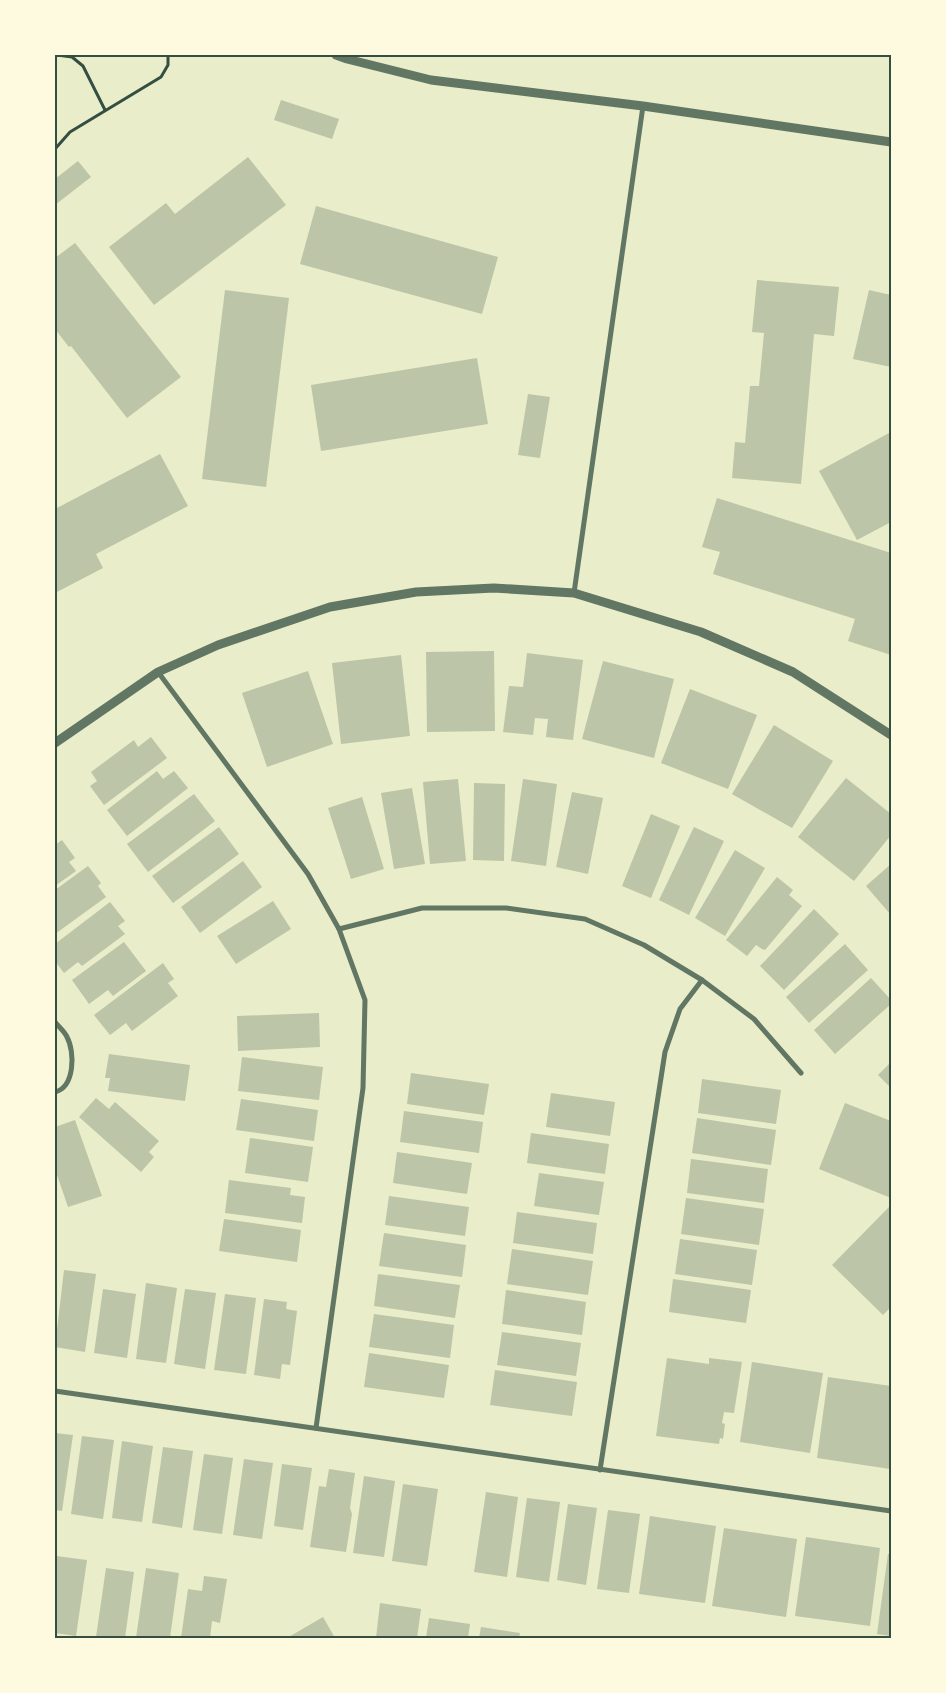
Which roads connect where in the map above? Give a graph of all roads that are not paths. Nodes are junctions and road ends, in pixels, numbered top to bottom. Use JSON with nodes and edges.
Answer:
{"nodes":[{"id":1,"x":336,"y":55,"type":"edge"},
{"id":2,"x":643,"y":106,"type":"junction"},
{"id":3,"x":891,"y":142,"type":"edge"},
{"id":4,"x":574,"y":593,"type":"junction"},
{"id":5,"x":158,"y":672,"type":"junction"},
{"id":6,"x":891,"y":735,"type":"edge"},
{"id":7,"x":55,"y":743,"type":"edge"},
{"id":8,"x":339,"y":929,"type":"junction"},
{"id":9,"x":702,"y":980,"type":"junction"},
{"id":10,"x":55,"y":1022,"type":"edge"},
{"id":11,"x":801,"y":1073,"type":"dead end"},
{"id":12,"x":55,"y":1092,"type":"edge"},
{"id":13,"x":55,"y":1391,"type":"edge"},
{"id":14,"x":316,"y":1428,"type":"junction"},
{"id":15,"x":600,"y":1470,"type":"junction"},
{"id":16,"x":891,"y":1511,"type":"edge"}],
"edges":[{"from":1,"to":2,"type":"street"},
{"from":2,"to":3,"type":"street"},
{"from":2,"to":4,"type":"street"},
{"from":4,"to":5,"type":"street"},
{"from":4,"to":6,"type":"street"},
{"from":5,"to":7,"type":"street"},
{"from":5,"to":8,"type":"street"},
{"from":8,"to":9,"type":"street"},
{"from":8,"to":14,"type":"street"},
{"from":9,"to":11,"type":"street"},
{"from":9,"to":15,"type":"street"},
{"from":10,"to":12,"type":"street"},
{"from":13,"to":14,"type":"street"},
{"from":14,"to":15,"type":"street"},
{"from":15,"to":16,"type":"street"}]}
